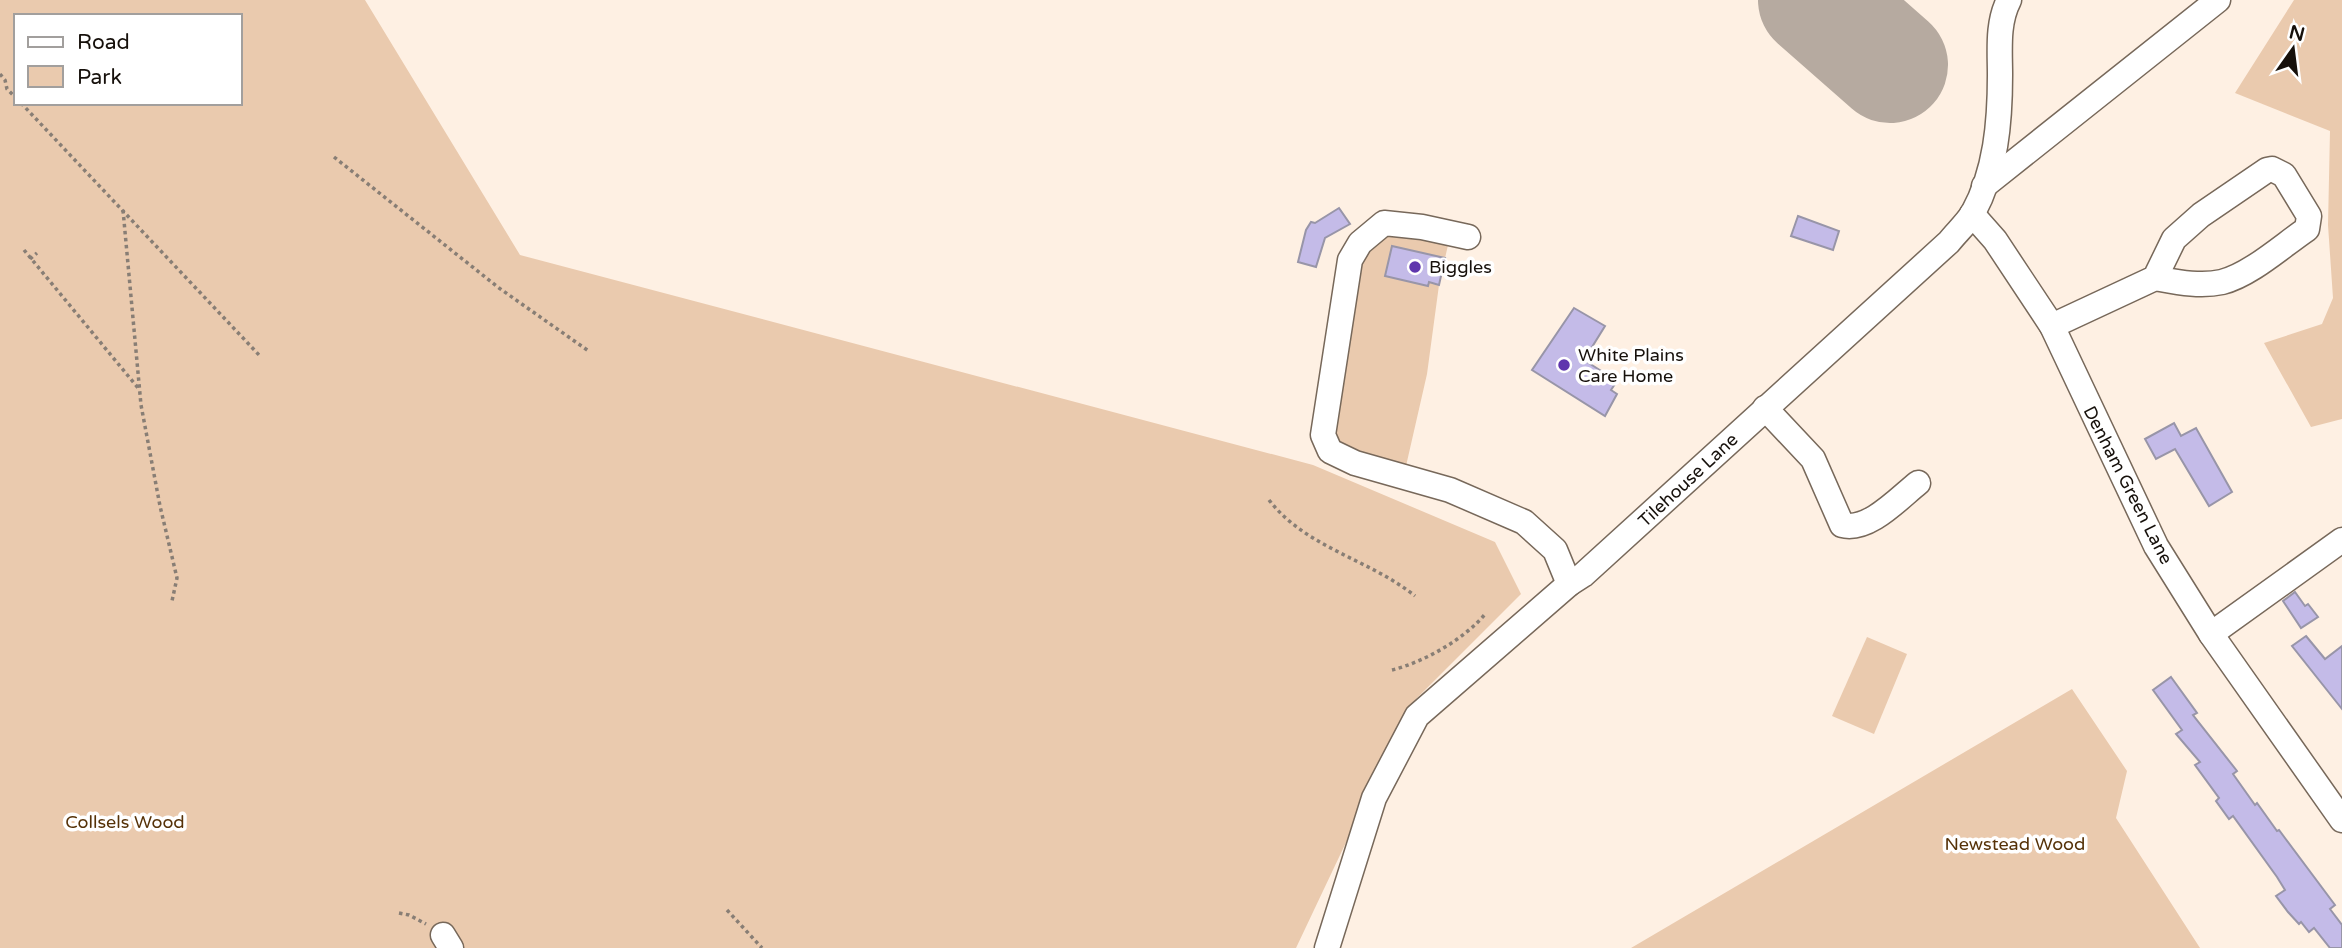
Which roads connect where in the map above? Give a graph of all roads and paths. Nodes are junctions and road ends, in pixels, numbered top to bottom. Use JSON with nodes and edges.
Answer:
{"nodes":[{"id":1,"x":2009,"y":0,"type":"edge"},
{"id":2,"x":2218,"y":0,"type":"edge"},
{"id":3,"x":0,"y":74,"type":"edge"},
{"id":4,"x":14,"y":96,"type":"edge"},
{"id":5,"x":23,"y":105,"type":"edge"},
{"id":6,"x":334,"y":157,"type":"dead end"},
{"id":7,"x":1984,"y":186,"type":"junction"},
{"id":8,"x":123,"y":209,"type":"junction"},
{"id":9,"x":1972,"y":214,"type":"junction"},
{"id":10,"x":1468,"y":237,"type":"dead end"},
{"id":11,"x":24,"y":250,"type":"dead end"},
{"id":12,"x":37,"y":253,"type":"dead end"},
{"id":13,"x":30,"y":258,"type":"junction"},
{"id":14,"x":2155,"y":278,"type":"junction"},
{"id":15,"x":2052,"y":326,"type":"junction"},
{"id":16,"x":590,"y":352,"type":"dead end"},
{"id":17,"x":260,"y":356,"type":"dead end"},
{"id":18,"x":140,"y":390,"type":"junction"},
{"id":19,"x":1765,"y":408,"type":"junction"},
{"id":20,"x":1918,"y":483,"type":"dead end"},
{"id":21,"x":1269,"y":500,"type":"dead end"},
{"id":22,"x":2342,"y":540,"type":"edge"},
{"id":23,"x":1569,"y":584,"type":"junction"},
{"id":24,"x":1415,"y":596,"type":"dead end"},
{"id":25,"x":172,"y":601,"type":"dead end"},
{"id":26,"x":1486,"y":613,"type":"dead end"},
{"id":27,"x":2211,"y":634,"type":"junction"},
{"id":28,"x":1392,"y":670,"type":"dead end"},
{"id":29,"x":2342,"y":820,"type":"edge"},
{"id":30,"x":727,"y":910,"type":"dead end"},
{"id":31,"x":399,"y":913,"type":"dead end"},
{"id":32,"x":447,"y":942,"type":"edge"},
{"id":33,"x":762,"y":948,"type":"edge"},
{"id":34,"x":1327,"y":948,"type":"edge"}],
"edges":[{"from":1,"to":7,"type":"street","name":"Tilehouse Lane"},
{"from":2,"to":7,"type":"street"},
{"from":3,"to":4,"type":"path"},
{"from":5,"to":8,"type":"path"},
{"from":6,"to":16,"type":"path"},
{"from":7,"to":9,"type":"street","name":"Tilehouse Lane"},
{"from":8,"to":17,"type":"path"},
{"from":8,"to":18,"type":"path"},
{"from":9,"to":15,"type":"street","name":"Denham Green Lane"},
{"from":9,"to":19,"type":"street","name":"Tilehouse Lane"},
{"from":10,"to":23,"type":"street"},
{"from":11,"to":13,"type":"path"},
{"from":12,"to":13,"type":"path"},
{"from":13,"to":18,"type":"path"},
{"from":14,"to":14,"type":"street"},
{"from":14,"to":15,"type":"street"},
{"from":15,"to":27,"type":"street","name":"Denham Green Lane"},
{"from":18,"to":25,"type":"path"},
{"from":19,"to":20,"type":"street"},
{"from":19,"to":23,"type":"street","name":"Tilehouse Lane"},
{"from":21,"to":24,"type":"path"},
{"from":22,"to":27,"type":"street"},
{"from":23,"to":34,"type":"street","name":"Tilehouse Lane"},
{"from":26,"to":28,"type":"path"},
{"from":27,"to":29,"type":"street","name":"Denham Green Lane"},
{"from":30,"to":33,"type":"path"},
{"from":31,"to":32,"type":"path"}]}
